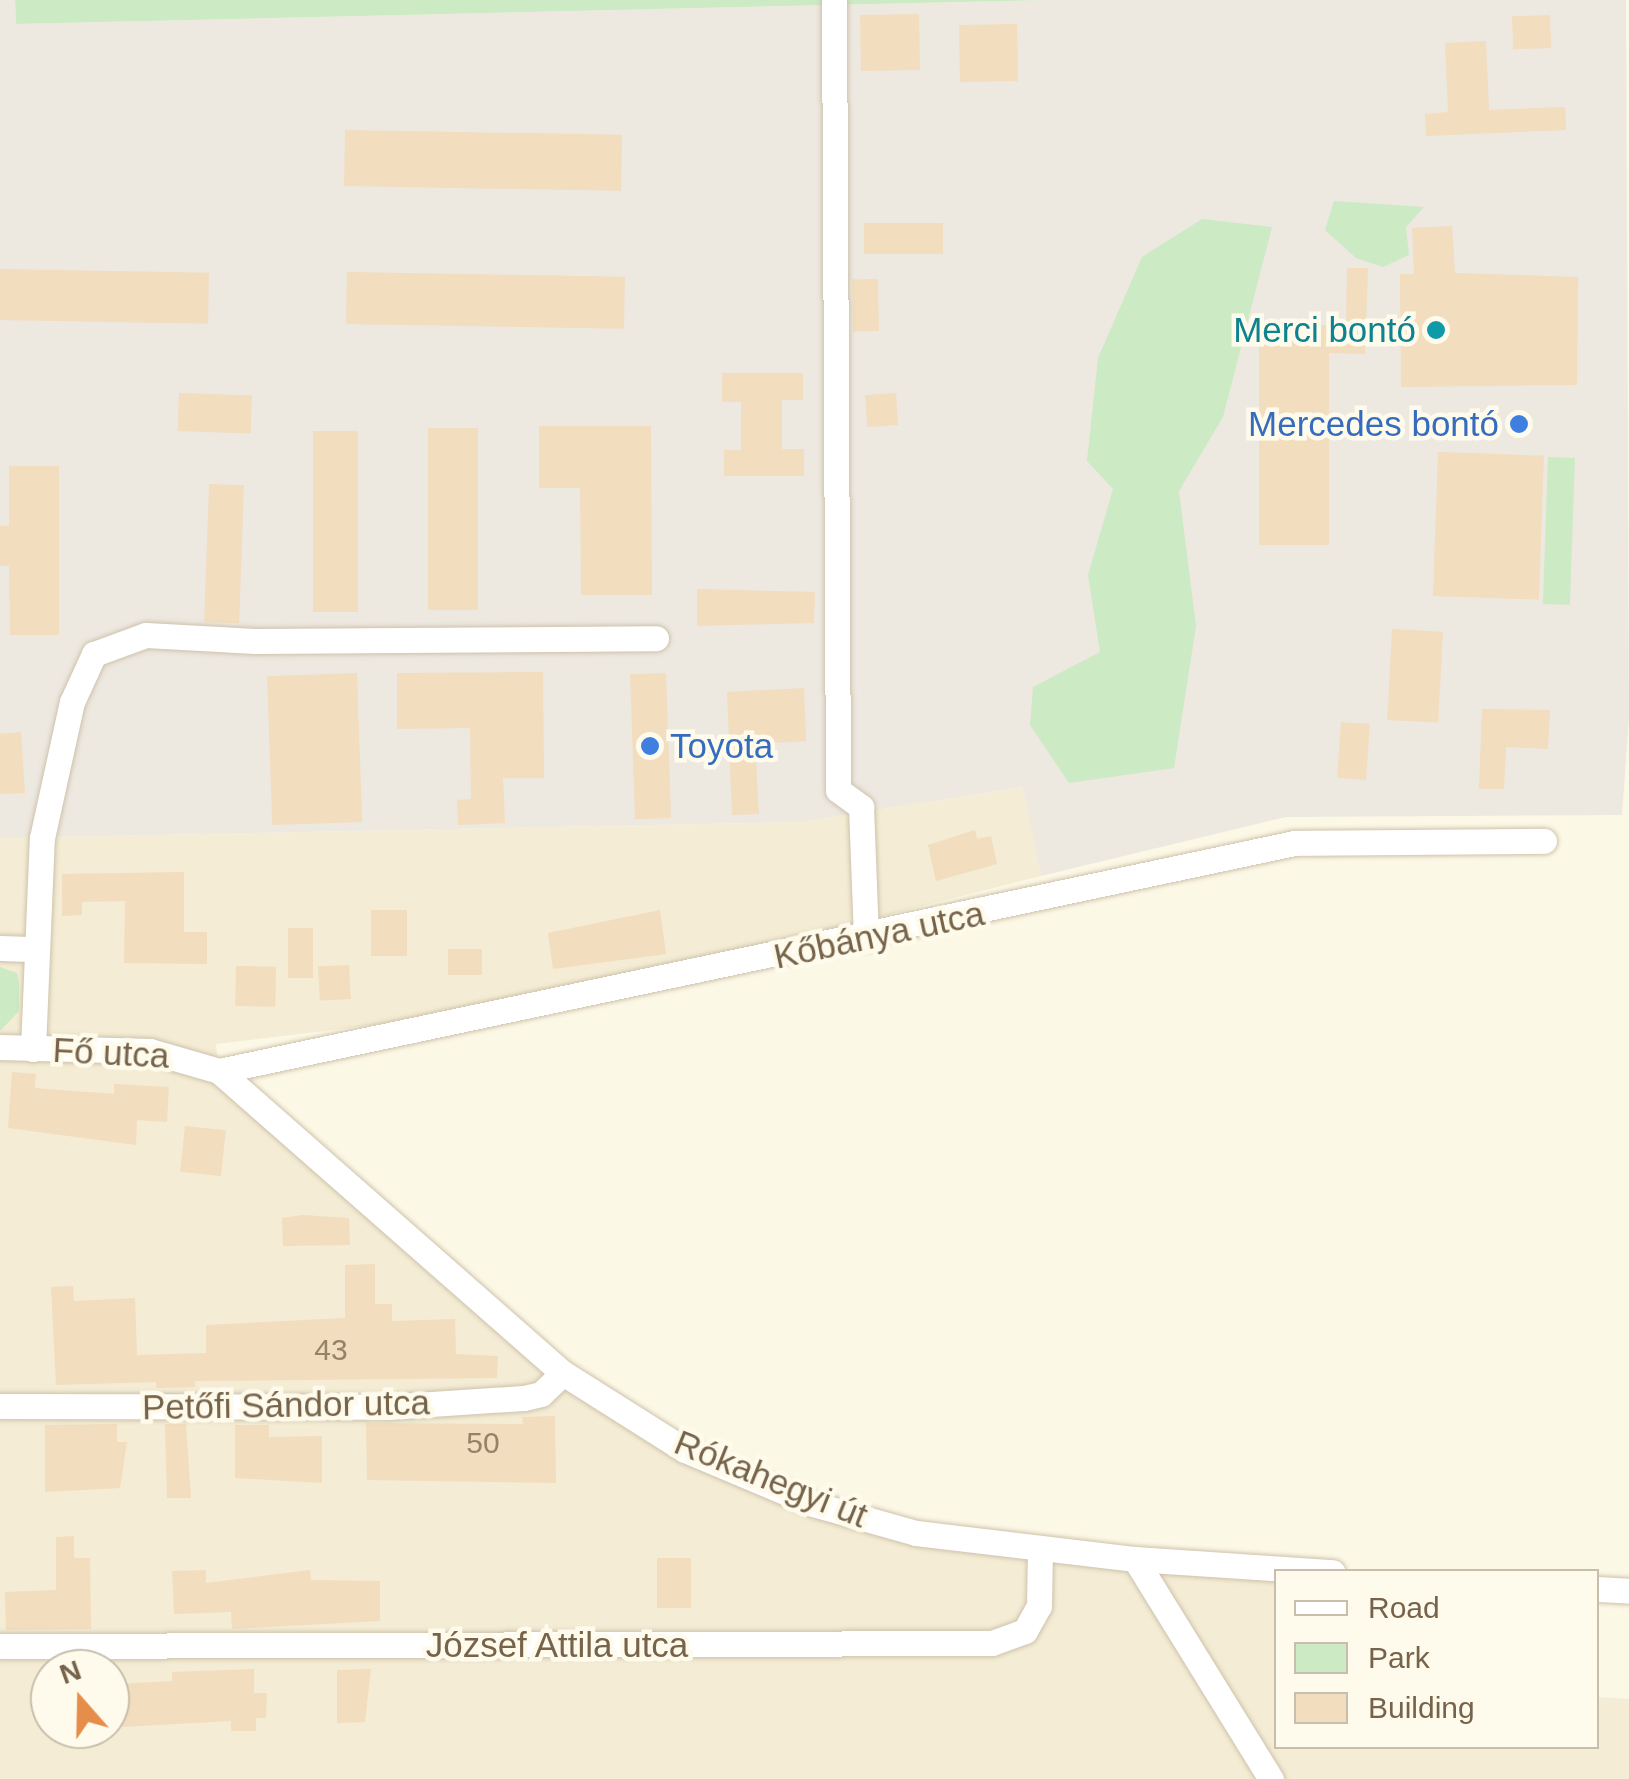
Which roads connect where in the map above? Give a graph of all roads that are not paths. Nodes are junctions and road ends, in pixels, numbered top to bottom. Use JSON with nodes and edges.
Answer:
{"nodes":[{"id":1,"x":834,"y":0,"type":"edge"},
{"id":2,"x":656,"y":638,"type":"dead end"},
{"id":3,"x":1544,"y":841,"type":"dead end"},
{"id":4,"x":866,"y":938,"type":"junction"},
{"id":5,"x":0,"y":948,"type":"edge"},
{"id":6,"x":37,"y":949,"type":"junction"},
{"id":7,"x":0,"y":1047,"type":"edge"},
{"id":8,"x":34,"y":1049,"type":"junction"},
{"id":9,"x":218,"y":1070,"type":"junction"},
{"id":10,"x":563,"y":1373,"type":"junction"},
{"id":11,"x":0,"y":1406,"type":"edge"},
{"id":12,"x":1040,"y":1548,"type":"junction"},
{"id":13,"x":1135,"y":1559,"type":"junction"},
{"id":14,"x":1287,"y":1569,"type":"edge"},
{"id":15,"x":1599,"y":1589,"type":"edge"},
{"id":16,"x":1629,"y":1591,"type":"edge"},
{"id":17,"x":0,"y":1646,"type":"edge"},
{"id":18,"x":1271,"y":1779,"type":"edge"}],
"edges":[{"from":1,"to":4,"type":"street"},
{"from":2,"to":6,"type":"street"},
{"from":3,"to":4,"type":"street","name":"Kőbánya utca"},
{"from":4,"to":9,"type":"street","name":"Kőbánya utca"},
{"from":5,"to":6,"type":"street"},
{"from":6,"to":8,"type":"street"},
{"from":7,"to":8,"type":"street","name":"Fő utca"},
{"from":8,"to":9,"type":"street","name":"Fő utca"},
{"from":9,"to":10,"type":"street","name":"Rókahegyi út"},
{"from":10,"to":11,"type":"street","name":"Petőfi Sándor utca"},
{"from":10,"to":12,"type":"street","name":"Rókahegyi út"},
{"from":12,"to":13,"type":"street","name":"Rókahegyi út"},
{"from":12,"to":17,"type":"street","name":"József Attila utca"},
{"from":13,"to":14,"type":"street","name":"Rókahegyi út"},
{"from":13,"to":18,"type":"street"},
{"from":15,"to":16,"type":"street"}]}
